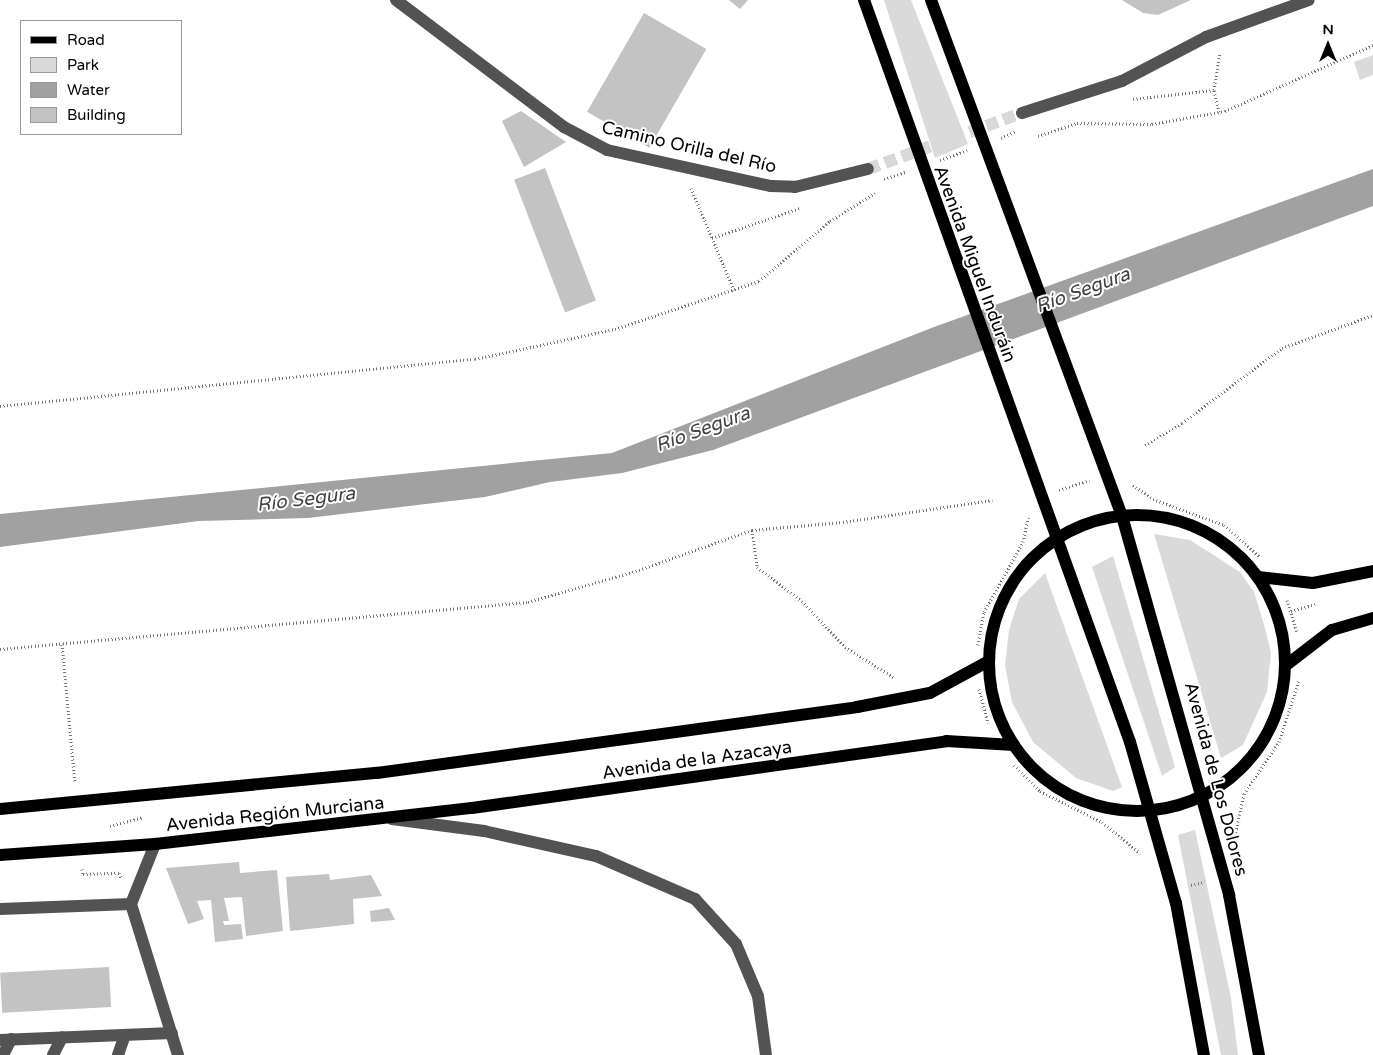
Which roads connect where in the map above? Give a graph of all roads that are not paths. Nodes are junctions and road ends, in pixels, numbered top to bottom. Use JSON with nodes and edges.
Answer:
{"nodes":[{"id":1,"x":396,"y":0,"type":"edge"},
{"id":2,"x":864,"y":0,"type":"edge"},
{"id":3,"x":931,"y":0,"type":"edge"},
{"id":4,"x":1309,"y":0,"type":"edge"},
{"id":5,"x":1022,"y":113,"type":"tunnel mouth"},
{"id":6,"x":868,"y":169,"type":"tunnel mouth"},
{"id":7,"x":1122,"y":516,"type":"junction"},
{"id":8,"x":1058,"y":538,"type":"junction"},
{"id":9,"x":1373,"y":571,"type":"edge"},
{"id":10,"x":1258,"y":577,"type":"junction"},
{"id":11,"x":1373,"y":618,"type":"edge"},
{"id":12,"x":989,"y":661,"type":"junction"},
{"id":13,"x":1285,"y":666,"type":"junction"},
{"id":14,"x":1014,"y":745,"type":"junction"},
{"id":15,"x":377,"y":773,"type":"joint"},
{"id":16,"x":1203,"y":795,"type":"junction"},
{"id":17,"x":0,"y":809,"type":"edge"},
{"id":18,"x":1150,"y":810,"type":"junction"},
{"id":19,"x":384,"y":818,"type":"junction"},
{"id":20,"x":155,"y":844,"type":"junction"},
{"id":21,"x":0,"y":855,"type":"edge"},
{"id":22,"x":131,"y":904,"type":"junction"},
{"id":23,"x":0,"y":909,"type":"edge"},
{"id":24,"x":172,"y":1033,"type":"junction"},
{"id":25,"x":125,"y":1035,"type":"junction"},
{"id":26,"x":62,"y":1037,"type":"junction"},
{"id":27,"x":6,"y":1040,"type":"edge"},
{"id":28,"x":3,"y":1055,"type":"edge"},
{"id":29,"x":53,"y":1055,"type":"edge"},
{"id":30,"x":118,"y":1055,"type":"edge"},
{"id":31,"x":178,"y":1055,"type":"edge"},
{"id":32,"x":766,"y":1055,"type":"edge"},
{"id":33,"x":1204,"y":1055,"type":"edge"},
{"id":34,"x":1258,"y":1055,"type":"edge"}],
"edges":[{"from":1,"to":6,"type":"street","name":"Camino Orilla del Río"},
{"from":2,"to":8,"type":"main road","name":"Avenida Miguel Induráin"},
{"from":3,"to":7,"type":"main road"},
{"from":4,"to":5,"type":"street"},
{"from":7,"to":8,"type":"main road"},
{"from":7,"to":10,"type":"main road"},
{"from":7,"to":16,"type":"main road","name":"Avenida de Los Dolores"},
{"from":8,"to":12,"type":"main road"},
{"from":8,"to":18,"type":"main road"},
{"from":9,"to":10,"type":"main road"},
{"from":10,"to":13,"type":"main road"},
{"from":11,"to":13,"type":"main road"},
{"from":12,"to":14,"type":"main road"},
{"from":12,"to":15,"type":"main road","name":"Avenida de la Azacaya"},
{"from":13,"to":16,"type":"main road"},
{"from":14,"to":18,"type":"main road"},
{"from":14,"to":19,"type":"main road","name":"Avenida de la Azacaya"},
{"from":15,"to":17,"type":"main road","name":"Avenida Región Murciana"},
{"from":16,"to":18,"type":"main road"},
{"from":16,"to":34,"type":"main road","name":"Avenida de Los Dolores"},
{"from":18,"to":33,"type":"main road"},
{"from":19,"to":20,"type":"main road","name":"Avenida Región Murciana"},
{"from":19,"to":32,"type":"street","name":"Avenida Región Murciana"},
{"from":20,"to":21,"type":"main road","name":"Avenida Región Murciana"},
{"from":20,"to":22,"type":"street"},
{"from":22,"to":23,"type":"street"},
{"from":22,"to":24,"type":"street"},
{"from":24,"to":25,"type":"street"},
{"from":24,"to":31,"type":"street"},
{"from":25,"to":26,"type":"street"},
{"from":25,"to":30,"type":"street"},
{"from":26,"to":27,"type":"street"},
{"from":26,"to":29,"type":"street"},
{"from":27,"to":28,"type":"street"}]}
